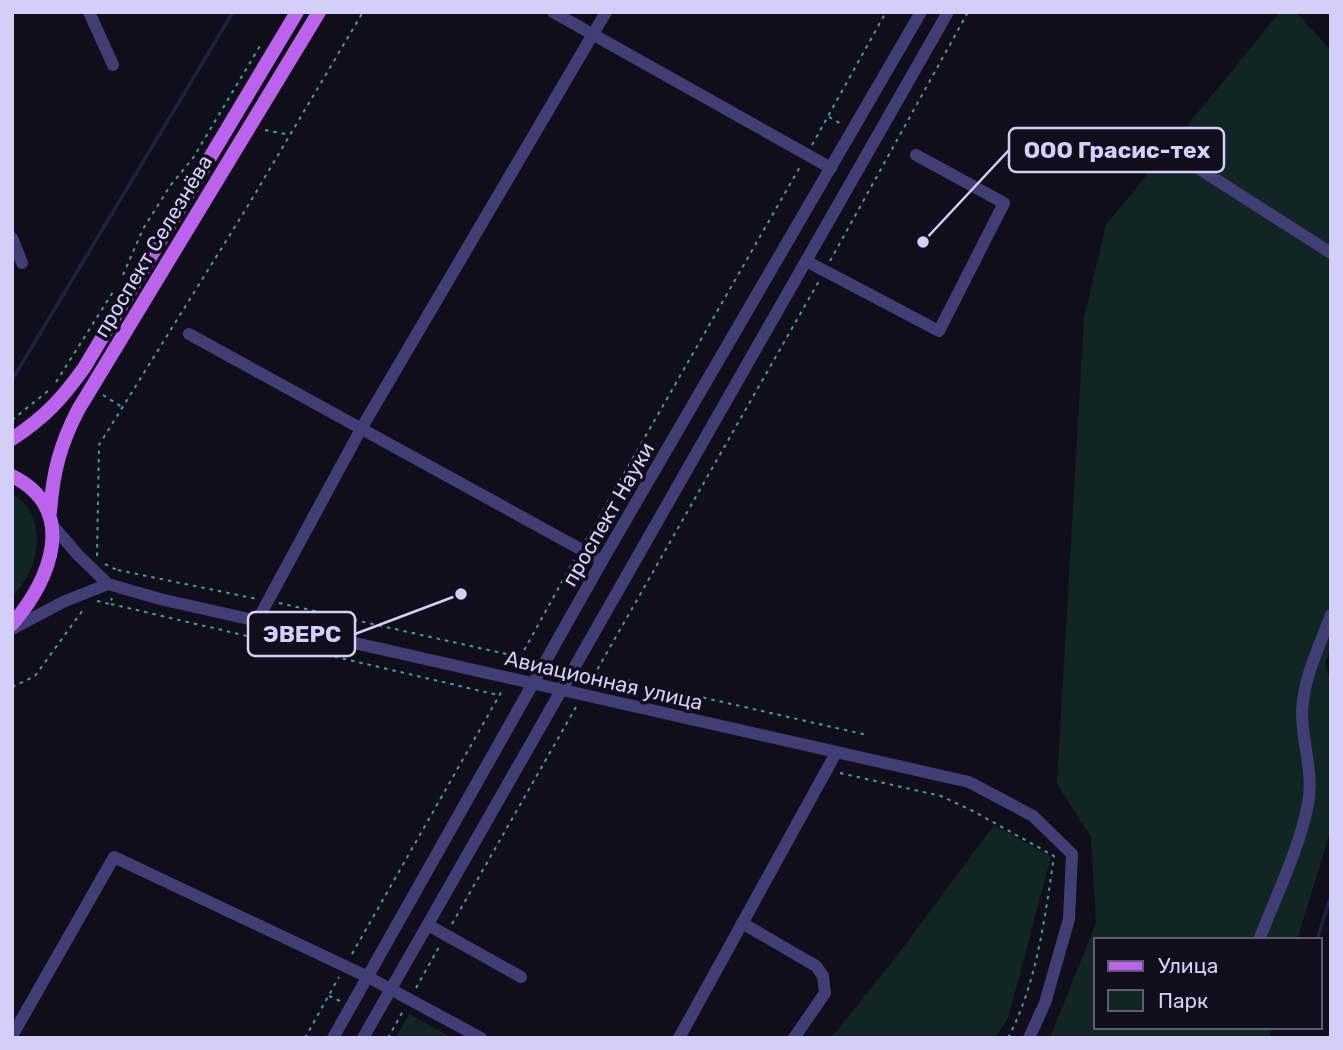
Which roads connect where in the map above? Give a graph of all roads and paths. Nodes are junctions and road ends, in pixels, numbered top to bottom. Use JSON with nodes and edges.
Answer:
{"nodes":[{"id":1,"x":89,"y":12,"type":"edge"},
{"id":2,"x":297,"y":12,"type":"edge"},
{"id":3,"x":320,"y":12,"type":"edge"},
{"id":4,"x":363,"y":12,"type":"edge"},
{"id":5,"x":553,"y":12,"type":"edge"},
{"id":6,"x":606,"y":12,"type":"edge"},
{"id":7,"x":886,"y":12,"type":"edge"},
{"id":8,"x":921,"y":12,"type":"edge"},
{"id":9,"x":948,"y":12,"type":"edge"},
{"id":10,"x":968,"y":12,"type":"edge"},
{"id":11,"x":594,"y":35,"type":"junction"},
{"id":12,"x":261,"y":45,"type":"dead end"},
{"id":13,"x":113,"y":65,"type":"dead end"},
{"id":14,"x":807,"y":154,"type":"junction"},
{"id":15,"x":916,"y":155,"type":"dead end"},
{"id":16,"x":831,"y":168,"type":"junction"},
{"id":17,"x":1198,"y":168,"type":"dead end"},
{"id":18,"x":12,"y":238,"type":"edge"},
{"id":19,"x":1331,"y":253,"type":"edge"},
{"id":20,"x":806,"y":261,"type":"junction"},
{"id":21,"x":22,"y":263,"type":"dead end"},
{"id":22,"x":824,"y":271,"type":"junction"},
{"id":23,"x":121,"y":279,"type":"dead end"},
{"id":24,"x":114,"y":290,"type":"dead end"},
{"id":25,"x":190,"y":334,"type":"dead end"},
{"id":26,"x":12,"y":420,"type":"edge"},
{"id":27,"x":361,"y":429,"type":"junction"},
{"id":28,"x":12,"y":439,"type":"edge"},
{"id":29,"x":12,"y":476,"type":"edge"},
{"id":30,"x":51,"y":519,"type":"junction"},
{"id":31,"x":579,"y":551,"type":"junction"},
{"id":32,"x":602,"y":561,"type":"junction"},
{"id":33,"x":117,"y":570,"type":"junction"},
{"id":34,"x":111,"y":585,"type":"junction"},
{"id":35,"x":268,"y":601,"type":"junction"},
{"id":36,"x":110,"y":604,"type":"junction"},
{"id":37,"x":1331,"y":615,"type":"edge"},
{"id":38,"x":257,"y":621,"type":"junction"},
{"id":39,"x":12,"y":627,"type":"edge"},
{"id":40,"x":521,"y":657,"type":"junction"},
{"id":41,"x":545,"y":663,"type":"junction"},
{"id":42,"x":575,"y":668,"type":"junction"},
{"id":43,"x":595,"y":673,"type":"junction"},
{"id":44,"x":509,"y":678,"type":"junction"},
{"id":45,"x":534,"y":684,"type":"junction"},
{"id":46,"x":12,"y":687,"type":"edge"},
{"id":47,"x":563,"y":691,"type":"junction"},
{"id":48,"x":500,"y":695,"type":"junction"},
{"id":49,"x":582,"y":695,"type":"junction"},
{"id":50,"x":867,"y":735,"type":"dead end"},
{"id":51,"x":836,"y":753,"type":"junction"},
{"id":52,"x":826,"y":770,"type":"junction"},
{"id":53,"x":742,"y":923,"type":"junction"},
{"id":54,"x":428,"y":925,"type":"junction"},
{"id":55,"x":446,"y":935,"type":"junction"},
{"id":56,"x":1260,"y":938,"type":"edge"},
{"id":57,"x":345,"y":966,"type":"junction"},
{"id":58,"x":368,"y":976,"type":"junction"},
{"id":59,"x":521,"y":977,"type":"dead end"},
{"id":60,"x":390,"y":990,"type":"junction"},
{"id":61,"x":409,"y":1000,"type":"junction"},
{"id":62,"x":12,"y":1036,"type":"edge"},
{"id":63,"x":305,"y":1038,"type":"edge"},
{"id":64,"x":333,"y":1038,"type":"edge"},
{"id":65,"x":363,"y":1038,"type":"edge"},
{"id":66,"x":388,"y":1038,"type":"edge"},
{"id":67,"x":481,"y":1038,"type":"edge"},
{"id":68,"x":679,"y":1038,"type":"edge"},
{"id":69,"x":794,"y":1038,"type":"edge"},
{"id":70,"x":1008,"y":1038,"type":"edge"},
{"id":71,"x":1029,"y":1038,"type":"edge"}],
"edges":[{"from":1,"to":13,"type":"street"},
{"from":2,"to":28,"type":"main road","name":"проспект Селезнёва"},
{"from":3,"to":30,"type":"main road","name":"проспект Селезнёва"},
{"from":4,"to":33,"type":"path"},
{"from":5,"to":11,"type":"street"},
{"from":6,"to":11,"type":"street"},
{"from":7,"to":14,"type":"path"},
{"from":8,"to":16,"type":"street","name":"проспект Науки"},
{"from":9,"to":20,"type":"street"},
{"from":10,"to":22,"type":"path"},
{"from":11,"to":14,"type":"street"},
{"from":11,"to":27,"type":"street"},
{"from":12,"to":23,"type":"path"},
{"from":14,"to":16,"type":"street"},
{"from":14,"to":31,"type":"path"},
{"from":15,"to":22,"type":"street"},
{"from":16,"to":32,"type":"street","name":"проспект Науки"},
{"from":17,"to":19,"type":"street"},
{"from":18,"to":21,"type":"street"},
{"from":20,"to":22,"type":"street"},
{"from":20,"to":42,"type":"street"},
{"from":22,"to":43,"type":"path"},
{"from":24,"to":26,"type":"path"},
{"from":25,"to":27,"type":"street"},
{"from":27,"to":31,"type":"street"},
{"from":27,"to":35,"type":"street"},
{"from":29,"to":30,"type":"main road"},
{"from":30,"to":34,"type":"street"},
{"from":30,"to":39,"type":"main road","name":"проспект Селезнёва"},
{"from":31,"to":32,"type":"street"},
{"from":31,"to":40,"type":"path"},
{"from":32,"to":41,"type":"street","name":"проспект Науки"},
{"from":33,"to":34,"type":"path"},
{"from":33,"to":35,"type":"path"},
{"from":34,"to":36,"type":"path"},
{"from":34,"to":38,"type":"street","name":"Авиационная улица"},
{"from":34,"to":39,"type":"street"},
{"from":35,"to":38,"type":"street"},
{"from":35,"to":40,"type":"path"},
{"from":36,"to":46,"type":"path"},
{"from":36,"to":48,"type":"path"},
{"from":37,"to":56,"type":"street"},
{"from":38,"to":44,"type":"street","name":"Авиационная улица"},
{"from":40,"to":41,"type":"path"},
{"from":40,"to":44,"type":"path"},
{"from":41,"to":45,"type":"street","name":"проспект Науки"},
{"from":42,"to":43,"type":"path"},
{"from":42,"to":47,"type":"street"},
{"from":43,"to":49,"type":"path"},
{"from":43,"to":50,"type":"path"},
{"from":44,"to":45,"type":"street","name":"Авиационная улица"},
{"from":44,"to":48,"type":"path"},
{"from":45,"to":47,"type":"street","name":"Авиационная улица"},
{"from":45,"to":58,"type":"street","name":"проспект Науки"},
{"from":47,"to":49,"type":"street","name":"Авиационная улица"},
{"from":47,"to":54,"type":"street"},
{"from":48,"to":57,"type":"path"},
{"from":49,"to":51,"type":"street","name":"Авиационная улица"},
{"from":49,"to":55,"type":"path"},
{"from":51,"to":52,"type":"street"},
{"from":51,"to":71,"type":"street","name":"Авиационная улица"},
{"from":52,"to":53,"type":"street"},
{"from":52,"to":70,"type":"path"},
{"from":53,"to":68,"type":"street"},
{"from":53,"to":69,"type":"street"},
{"from":54,"to":55,"type":"street"},
{"from":54,"to":60,"type":"street"},
{"from":55,"to":59,"type":"street"},
{"from":55,"to":61,"type":"path"},
{"from":57,"to":58,"type":"street"},
{"from":57,"to":62,"type":"street"},
{"from":57,"to":63,"type":"path"},
{"from":58,"to":60,"type":"street"},
{"from":58,"to":64,"type":"street","name":"проспект Науки"},
{"from":60,"to":61,"type":"street"},
{"from":60,"to":65,"type":"street"},
{"from":61,"to":66,"type":"path"},
{"from":61,"to":67,"type":"street"}]}
